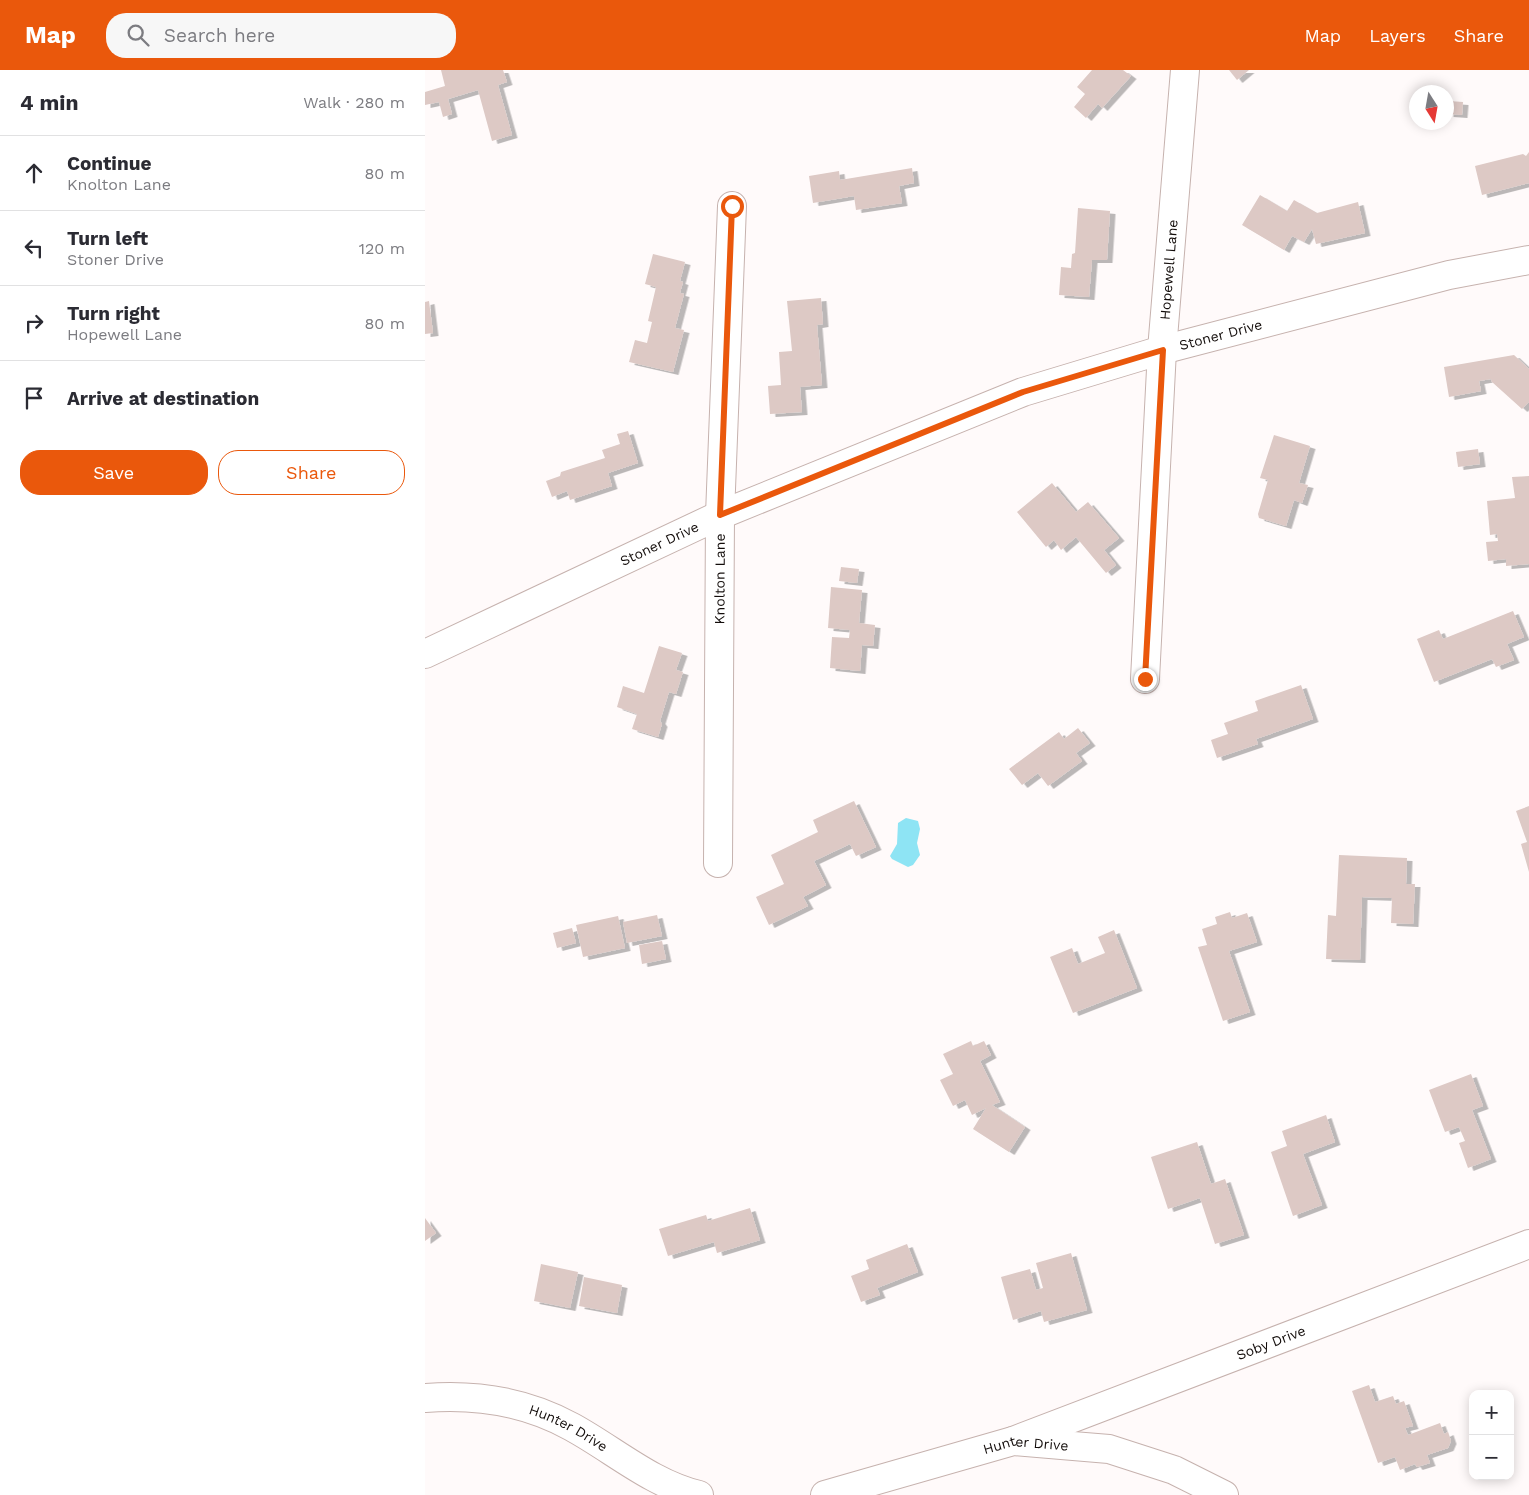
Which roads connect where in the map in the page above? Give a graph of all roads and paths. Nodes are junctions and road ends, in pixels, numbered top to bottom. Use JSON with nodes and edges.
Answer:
{"nodes":[{"id":1,"x":1185,"y":70,"type":"edge"},
{"id":2,"x":732,"y":206,"type":"dead end"},
{"id":3,"x":1529,"y":260,"type":"edge"},
{"id":4,"x":1163,"y":350,"type":"junction"},
{"id":5,"x":720,"y":515,"type":"junction"},
{"id":6,"x":425,"y":654,"type":"edge"},
{"id":7,"x":1145,"y":679,"type":"dead end"},
{"id":8,"x":718,"y":863,"type":"dead end"},
{"id":9,"x":1529,"y":1244,"type":"edge"},
{"id":10,"x":425,"y":1398,"type":"edge"},
{"id":11,"x":1013,"y":1441,"type":"junction"},
{"id":12,"x":699,"y":1495,"type":"edge"},
{"id":13,"x":825,"y":1495,"type":"edge"},
{"id":14,"x":1224,"y":1495,"type":"edge"}],
"edges":[{"from":1,"to":4,"type":"street","name":"Hopewell Lane"},
{"from":2,"to":5,"type":"street","name":"Knolton Lane"},
{"from":3,"to":4,"type":"street","name":"Stoner Drive"},
{"from":4,"to":5,"type":"street","name":"Stoner Drive"},
{"from":4,"to":7,"type":"street","name":"Hopewell Lane"},
{"from":5,"to":6,"type":"street","name":"Stoner Drive"},
{"from":5,"to":8,"type":"street","name":"Knolton Lane"},
{"from":9,"to":11,"type":"street","name":"Soby Drive"},
{"from":10,"to":12,"type":"street","name":"Hunter Drive"},
{"from":11,"to":13,"type":"street","name":"Hunter Drive"},
{"from":11,"to":14,"type":"street","name":"Hunter Drive"}]}
